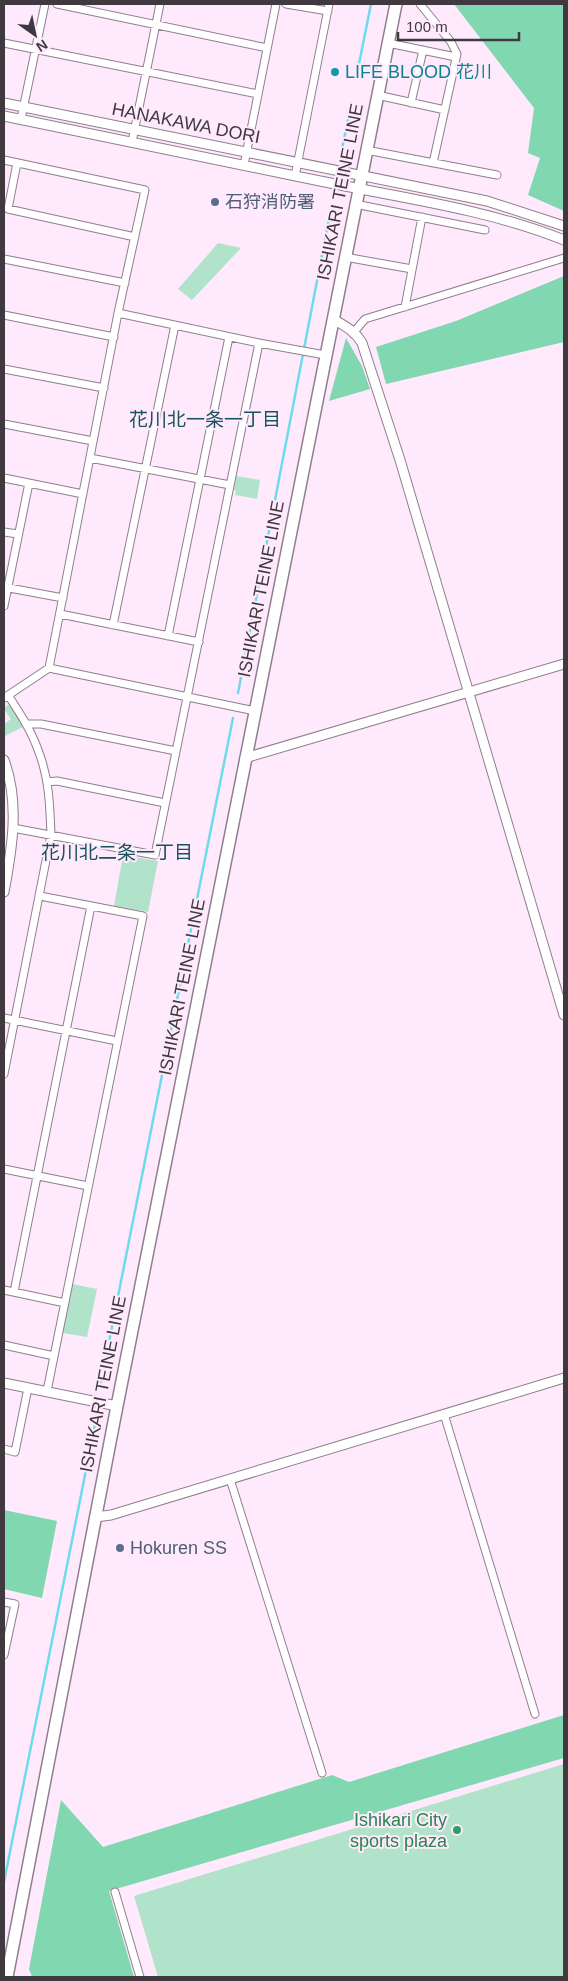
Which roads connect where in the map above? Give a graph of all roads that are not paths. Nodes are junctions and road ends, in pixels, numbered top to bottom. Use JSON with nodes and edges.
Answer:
{"nodes":[{"id":1,"x":45,"y":4,"type":"edge"},
{"id":2,"x":57,"y":4,"type":"edge"},
{"id":3,"x":160,"y":4,"type":"edge"},
{"id":4,"x":276,"y":4,"type":"edge"},
{"id":5,"x":286,"y":4,"type":"edge"},
{"id":6,"x":396,"y":4,"type":"edge"},
{"id":7,"x":420,"y":4,"type":"edge"},
{"id":8,"x":329,"y":8,"type":"edge"},
{"id":9,"x":156,"y":24,"type":"junction"},
{"id":10,"x":4,"y":43,"type":"edge"},
{"id":11,"x":388,"y":43,"type":"junction"},
{"id":12,"x":267,"y":48,"type":"junction"},
{"id":13,"x":36,"y":49,"type":"junction"},
{"id":14,"x":423,"y":50,"type":"junction"},
{"id":15,"x":456,"y":57,"type":"junction"},
{"id":16,"x":146,"y":71,"type":"junction"},
{"id":17,"x":258,"y":94,"type":"junction"},
{"id":18,"x":377,"y":95,"type":"junction"},
{"id":19,"x":4,"y":103,"type":"edge"},
{"id":20,"x":411,"y":103,"type":"junction"},
{"id":21,"x":24,"y":107,"type":"junction"},
{"id":22,"x":445,"y":110,"type":"junction"},
{"id":23,"x":4,"y":116,"type":"edge"},
{"id":24,"x":21,"y":119,"type":"junction"},
{"id":25,"x":134,"y":129,"type":"junction"},
{"id":26,"x":132,"y":142,"type":"junction"},
{"id":27,"x":366,"y":150,"type":"junction"},
{"id":28,"x":246,"y":152,"type":"junction"},
{"id":29,"x":4,"y":160,"type":"edge"},
{"id":30,"x":298,"y":162,"type":"junction"},
{"id":31,"x":17,"y":163,"type":"junction"},
{"id":32,"x":433,"y":163,"type":"junction"},
{"id":33,"x":244,"y":165,"type":"junction"},
{"id":34,"x":361,"y":175,"type":"junction"},
{"id":35,"x":498,"y":175,"type":"dead end"},
{"id":36,"x":295,"y":176,"type":"junction"},
{"id":37,"x":358,"y":189,"type":"junction"},
{"id":38,"x":355,"y":204,"type":"junction"},
{"id":39,"x":422,"y":217,"type":"junction"},
{"id":40,"x":564,"y":226,"type":"edge"},
{"id":41,"x":485,"y":230,"type":"dead end"},
{"id":42,"x":135,"y":237,"type":"junction"},
{"id":43,"x":564,"y":240,"type":"edge"},
{"id":44,"x":345,"y":257,"type":"junction"},
{"id":45,"x":564,"y":258,"type":"edge"},
{"id":46,"x":4,"y":259,"type":"edge"},
{"id":47,"x":412,"y":269,"type":"junction"},
{"id":48,"x":125,"y":283,"type":"junction"},
{"id":49,"x":405,"y":307,"type":"junction"},
{"id":50,"x":118,"y":313,"type":"junction"},
{"id":51,"x":4,"y":315,"type":"edge"},
{"id":52,"x":333,"y":319,"type":"junction"},
{"id":53,"x":175,"y":325,"type":"junction"},
{"id":54,"x":354,"y":332,"type":"junction"},
{"id":55,"x":114,"y":337,"type":"junction"},
{"id":56,"x":229,"y":337,"type":"junction"},
{"id":57,"x":259,"y":343,"type":"junction"},
{"id":58,"x":324,"y":355,"type":"junction"},
{"id":59,"x":4,"y":369,"type":"edge"},
{"id":60,"x":104,"y":388,"type":"junction"},
{"id":61,"x":4,"y":424,"type":"edge"},
{"id":62,"x":93,"y":442,"type":"junction"},
{"id":63,"x":90,"y":458,"type":"junction"},
{"id":64,"x":145,"y":469,"type":"junction"},
{"id":65,"x":4,"y":478,"type":"edge"},
{"id":66,"x":199,"y":479,"type":"junction"},
{"id":67,"x":29,"y":483,"type":"junction"},
{"id":68,"x":230,"y":485,"type":"junction"},
{"id":69,"x":83,"y":494,"type":"junction"},
{"id":70,"x":4,"y":532,"type":"edge"},
{"id":71,"x":18,"y":534,"type":"junction"},
{"id":72,"x":6,"y":587,"type":"edge"},
{"id":73,"x":63,"y":598,"type":"junction"},
{"id":74,"x":4,"y":606,"type":"edge"},
{"id":75,"x":60,"y":614,"type":"junction"},
{"id":76,"x":113,"y":625,"type":"junction"},
{"id":77,"x":168,"y":636,"type":"junction"},
{"id":78,"x":198,"y":642,"type":"junction"},
{"id":79,"x":564,"y":664,"type":"edge"},
{"id":80,"x":49,"y":668,"type":"junction"},
{"id":81,"x":468,"y":694,"type":"junction"},
{"id":82,"x":6,"y":696,"type":"edge"},
{"id":83,"x":187,"y":697,"type":"junction"},
{"id":84,"x":255,"y":711,"type":"junction"},
{"id":85,"x":26,"y":724,"type":"junction"},
{"id":86,"x":176,"y":751,"type":"junction"},
{"id":87,"x":245,"y":758,"type":"junction"},
{"id":88,"x":4,"y":760,"type":"edge"},
{"id":89,"x":47,"y":782,"type":"junction"},
{"id":90,"x":165,"y":803,"type":"junction"},
{"id":91,"x":13,"y":828,"type":"junction"},
{"id":92,"x":51,"y":835,"type":"junction"},
{"id":93,"x":4,"y":892,"type":"edge"},
{"id":94,"x":40,"y":896,"type":"junction"},
{"id":95,"x":91,"y":906,"type":"junction"},
{"id":96,"x":564,"y":1015,"type":"edge"},
{"id":97,"x":4,"y":1018,"type":"edge"},
{"id":98,"x":14,"y":1020,"type":"junction"},
{"id":99,"x":66,"y":1031,"type":"junction"},
{"id":100,"x":117,"y":1041,"type":"junction"},
{"id":101,"x":4,"y":1074,"type":"edge"},
{"id":102,"x":4,"y":1169,"type":"edge"},
{"id":103,"x":37,"y":1176,"type":"junction"},
{"id":104,"x":88,"y":1186,"type":"junction"},
{"id":105,"x":4,"y":1290,"type":"edge"},
{"id":106,"x":14,"y":1292,"type":"junction"},
{"id":107,"x":65,"y":1303,"type":"junction"},
{"id":108,"x":4,"y":1345,"type":"edge"},
{"id":109,"x":54,"y":1356,"type":"junction"},
{"id":110,"x":564,"y":1378,"type":"edge"},
{"id":111,"x":4,"y":1383,"type":"edge"},
{"id":112,"x":28,"y":1388,"type":"junction"},
{"id":113,"x":47,"y":1391,"type":"junction"},
{"id":114,"x":117,"y":1406,"type":"junction"},
{"id":115,"x":444,"y":1414,"type":"junction"},
{"id":116,"x":4,"y":1449,"type":"edge"},
{"id":117,"x":230,"y":1479,"type":"junction"},
{"id":118,"x":95,"y":1517,"type":"junction"},
{"id":119,"x":4,"y":1602,"type":"edge"},
{"id":120,"x":4,"y":1656,"type":"edge"},
{"id":121,"x":535,"y":1714,"type":"dead end"},
{"id":122,"x":322,"y":1773,"type":"dead end"},
{"id":123,"x":114,"y":1892,"type":"dead end"},
{"id":124,"x":7,"y":1977,"type":"edge"},
{"id":125,"x":140,"y":1977,"type":"edge"}],
"edges":[{"from":1,"to":13,"type":"street"},
{"from":2,"to":9,"type":"street"},
{"from":3,"to":9,"type":"street"},
{"from":4,"to":12,"type":"street"},
{"from":5,"to":8,"type":"street"},
{"from":6,"to":11,"type":"main road","name":"ISHIKARI TEINE LINE"},
{"from":7,"to":15,"type":"street"},
{"from":8,"to":30,"type":"street"},
{"from":9,"to":12,"type":"street"},
{"from":9,"to":16,"type":"street"},
{"from":10,"to":13,"type":"street"},
{"from":11,"to":14,"type":"street"},
{"from":11,"to":18,"type":"main road","name":"ISHIKARI TEINE LINE"},
{"from":12,"to":17,"type":"street"},
{"from":13,"to":16,"type":"street"},
{"from":13,"to":21,"type":"street"},
{"from":14,"to":15,"type":"street"},
{"from":14,"to":20,"type":"street"},
{"from":15,"to":22,"type":"street"},
{"from":16,"to":17,"type":"street"},
{"from":16,"to":25,"type":"street"},
{"from":17,"to":28,"type":"street"},
{"from":18,"to":20,"type":"street"},
{"from":18,"to":27,"type":"main road","name":"ISHIKARI TEINE LINE"},
{"from":19,"to":21,"type":"street","name":"HANAKAWA DORI"},
{"from":20,"to":22,"type":"street"},
{"from":21,"to":24,"type":"street"},
{"from":21,"to":25,"type":"street","name":"HANAKAWA DORI"},
{"from":22,"to":32,"type":"street"},
{"from":23,"to":24,"type":"street","name":"HANAKAWA DORI"},
{"from":24,"to":26,"type":"street","name":"HANAKAWA DORI"},
{"from":25,"to":26,"type":"street"},
{"from":25,"to":28,"type":"street","name":"HANAKAWA DORI"},
{"from":26,"to":33,"type":"street","name":"HANAKAWA DORI"},
{"from":27,"to":32,"type":"street"},
{"from":27,"to":34,"type":"main road","name":"ISHIKARI TEINE LINE"},
{"from":28,"to":30,"type":"street","name":"HANAKAWA DORI"},
{"from":28,"to":33,"type":"street"},
{"from":29,"to":31,"type":"street"},
{"from":30,"to":34,"type":"street","name":"HANAKAWA DORI"},
{"from":30,"to":36,"type":"street"},
{"from":31,"to":42,"type":"street"},
{"from":31,"to":42,"type":"street"},
{"from":32,"to":35,"type":"street"},
{"from":33,"to":36,"type":"street","name":"HANAKAWA DORI"},
{"from":34,"to":37,"type":"main road","name":"ISHIKARI TEINE LINE"},
{"from":34,"to":40,"type":"street","name":"HANAKAWA DORI"},
{"from":36,"to":37,"type":"street","name":"HANAKAWA DORI"},
{"from":37,"to":38,"type":"main road","name":"ISHIKARI TEINE LINE"},
{"from":37,"to":43,"type":"street","name":"HANAKAWA DORI"},
{"from":38,"to":39,"type":"street"},
{"from":38,"to":44,"type":"main road","name":"ISHIKARI TEINE LINE"},
{"from":39,"to":41,"type":"street"},
{"from":39,"to":47,"type":"street"},
{"from":42,"to":48,"type":"street"},
{"from":44,"to":47,"type":"street"},
{"from":44,"to":52,"type":"main road","name":"ISHIKARI TEINE LINE"},
{"from":45,"to":49,"type":"street"},
{"from":46,"to":48,"type":"street"},
{"from":47,"to":49,"type":"street"},
{"from":48,"to":50,"type":"street"},
{"from":49,"to":54,"type":"street"},
{"from":50,"to":53,"type":"street"},
{"from":50,"to":55,"type":"street"},
{"from":51,"to":55,"type":"street"},
{"from":52,"to":54,"type":"street"},
{"from":52,"to":58,"type":"main road","name":"ISHIKARI TEINE LINE"},
{"from":53,"to":56,"type":"street"},
{"from":53,"to":64,"type":"street"},
{"from":54,"to":81,"type":"street"},
{"from":55,"to":60,"type":"street"},
{"from":56,"to":57,"type":"street"},
{"from":56,"to":66,"type":"street"},
{"from":57,"to":58,"type":"street"},
{"from":57,"to":68,"type":"street"},
{"from":58,"to":84,"type":"main road","name":"ISHIKARI TEINE LINE"},
{"from":59,"to":60,"type":"street"},
{"from":60,"to":62,"type":"street"},
{"from":61,"to":62,"type":"street"},
{"from":62,"to":63,"type":"street"},
{"from":63,"to":64,"type":"street"},
{"from":63,"to":69,"type":"street"},
{"from":64,"to":66,"type":"street"},
{"from":64,"to":76,"type":"street"},
{"from":65,"to":67,"type":"street"},
{"from":66,"to":68,"type":"street"},
{"from":66,"to":77,"type":"street"},
{"from":67,"to":69,"type":"street"},
{"from":67,"to":71,"type":"street"},
{"from":68,"to":78,"type":"street"},
{"from":69,"to":73,"type":"street"},
{"from":70,"to":71,"type":"street"},
{"from":71,"to":72,"type":"street"},
{"from":72,"to":73,"type":"street"},
{"from":72,"to":74,"type":"street"},
{"from":73,"to":75,"type":"street"},
{"from":75,"to":76,"type":"street"},
{"from":75,"to":80,"type":"street"},
{"from":76,"to":77,"type":"street"},
{"from":77,"to":78,"type":"street"},
{"from":78,"to":83,"type":"street"},
{"from":79,"to":81,"type":"street"},
{"from":80,"to":82,"type":"street"},
{"from":80,"to":83,"type":"street"},
{"from":81,"to":87,"type":"street"},
{"from":81,"to":96,"type":"street"},
{"from":82,"to":85,"type":"street"},
{"from":83,"to":84,"type":"street"},
{"from":83,"to":86,"type":"street"},
{"from":84,"to":87,"type":"main road","name":"ISHIKARI TEINE LINE"},
{"from":85,"to":86,"type":"street"},
{"from":85,"to":89,"type":"street"},
{"from":86,"to":90,"type":"street"},
{"from":87,"to":114,"type":"main road","name":"ISHIKARI TEINE LINE"},
{"from":88,"to":91,"type":"street"},
{"from":89,"to":90,"type":"street"},
{"from":89,"to":92,"type":"street"},
{"from":90,"to":92,"type":"street"},
{"from":91,"to":92,"type":"street"},
{"from":91,"to":93,"type":"street"},
{"from":92,"to":94,"type":"street"},
{"from":94,"to":95,"type":"street"},
{"from":94,"to":98,"type":"street"},
{"from":95,"to":99,"type":"street"},
{"from":95,"to":100,"type":"street"},
{"from":97,"to":98,"type":"street"},
{"from":98,"to":99,"type":"street"},
{"from":98,"to":101,"type":"street"},
{"from":99,"to":100,"type":"street"},
{"from":99,"to":103,"type":"street"},
{"from":100,"to":104,"type":"street"},
{"from":102,"to":103,"type":"street"},
{"from":103,"to":104,"type":"street"},
{"from":103,"to":106,"type":"street"},
{"from":104,"to":107,"type":"street"},
{"from":105,"to":106,"type":"street"},
{"from":106,"to":107,"type":"street"},
{"from":107,"to":109,"type":"street"},
{"from":108,"to":109,"type":"street"},
{"from":109,"to":113,"type":"street"},
{"from":110,"to":115,"type":"street"},
{"from":111,"to":112,"type":"street"},
{"from":112,"to":113,"type":"street"},
{"from":112,"to":116,"type":"street"},
{"from":113,"to":114,"type":"street"},
{"from":114,"to":118,"type":"main road","name":"ISHIKARI TEINE LINE"},
{"from":115,"to":117,"type":"street"},
{"from":115,"to":121,"type":"street"},
{"from":117,"to":118,"type":"street"},
{"from":117,"to":122,"type":"street"},
{"from":118,"to":124,"type":"main road","name":"ISHIKARI TEINE LINE"},
{"from":119,"to":120,"type":"street"},
{"from":123,"to":125,"type":"street"}]}
